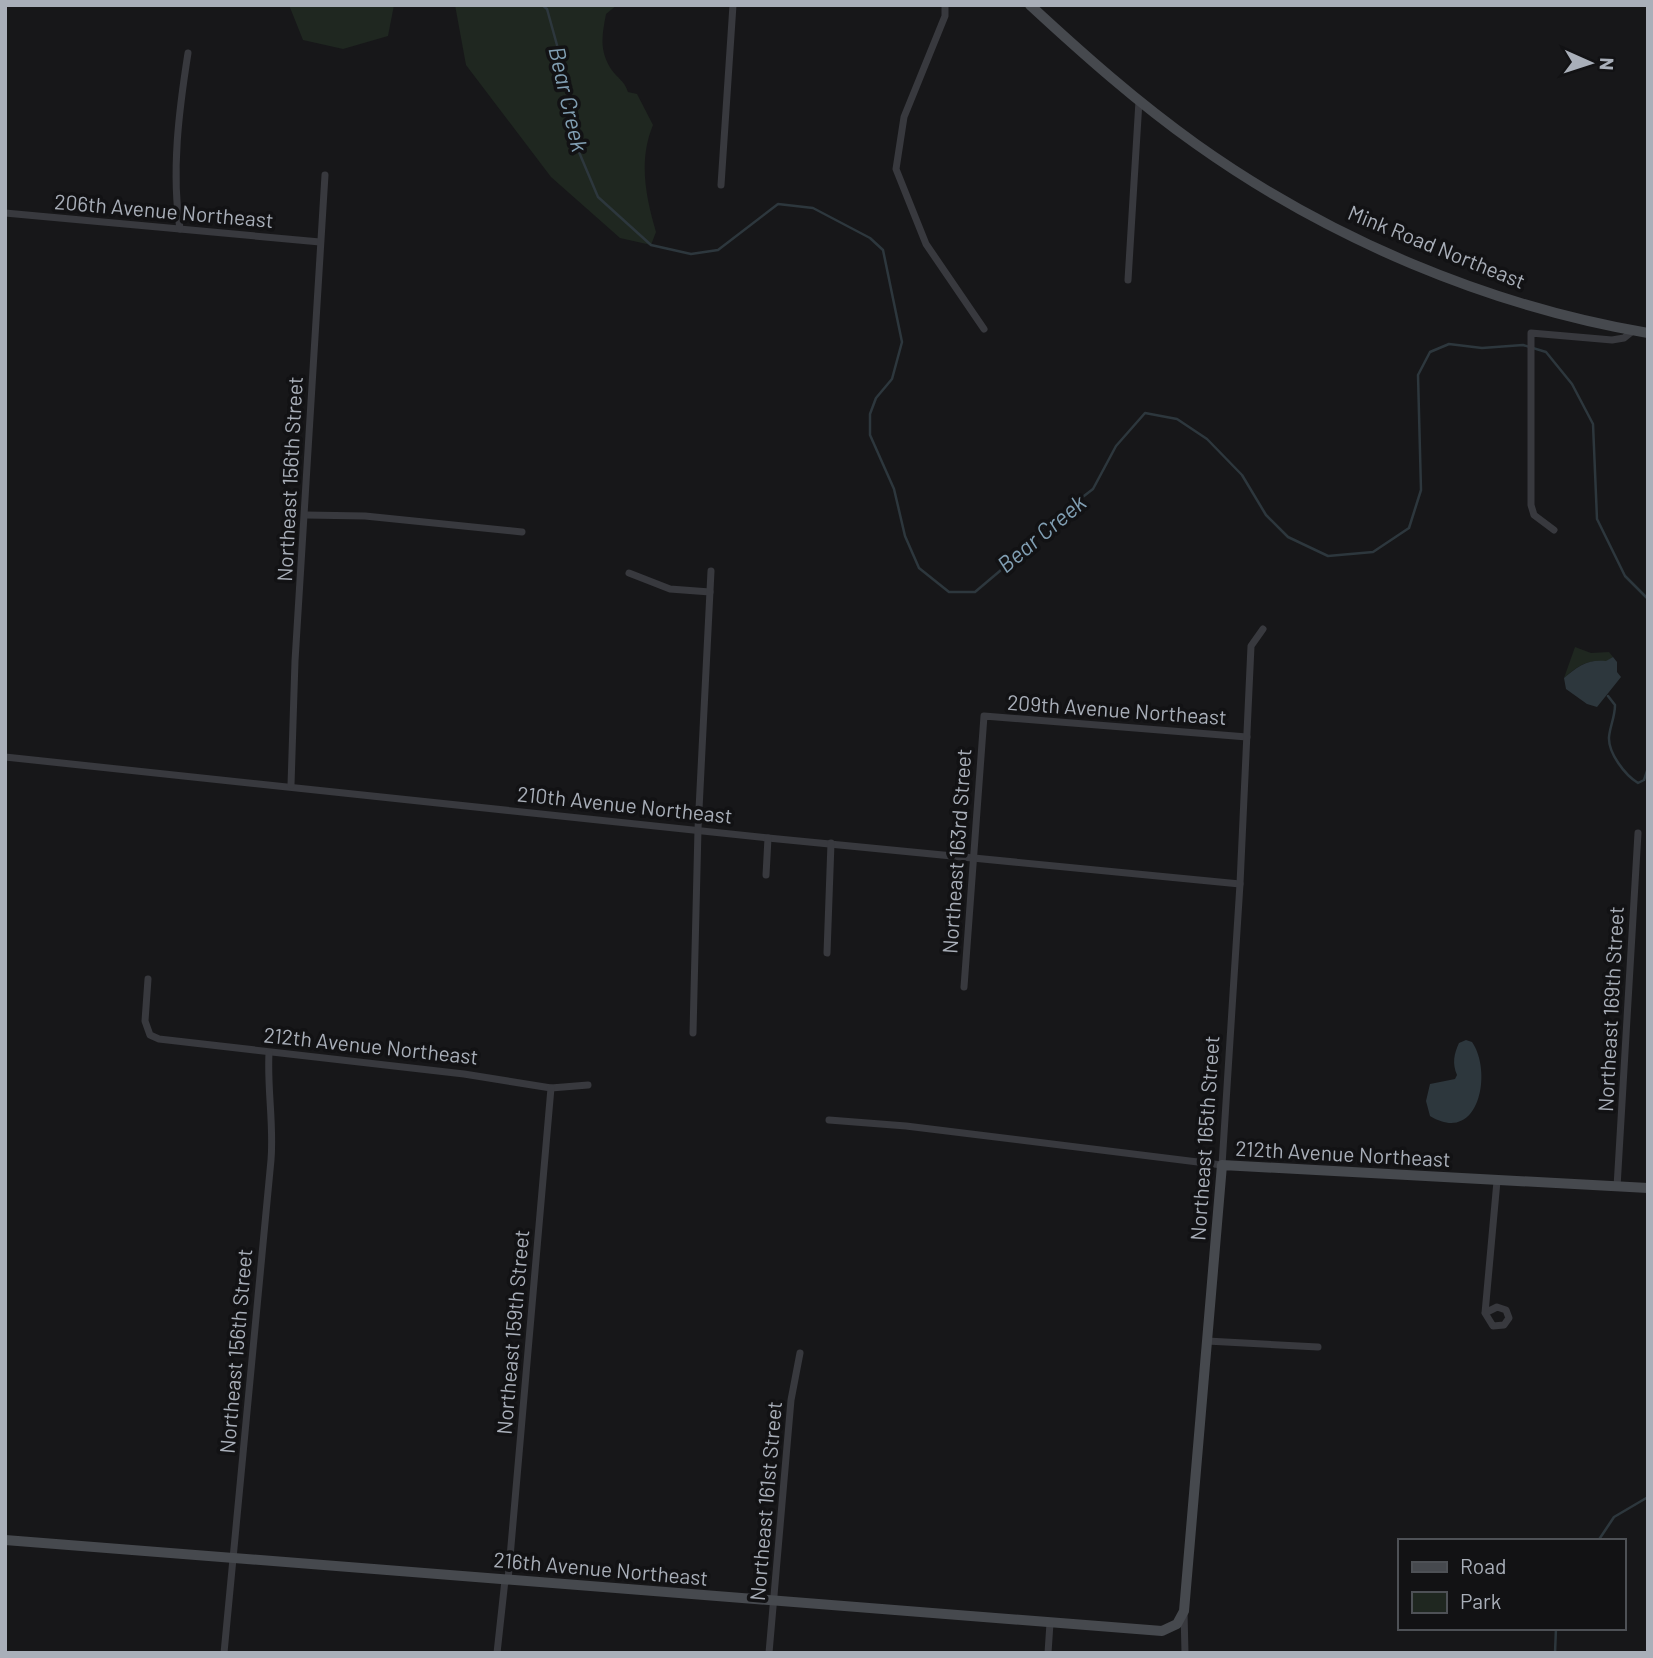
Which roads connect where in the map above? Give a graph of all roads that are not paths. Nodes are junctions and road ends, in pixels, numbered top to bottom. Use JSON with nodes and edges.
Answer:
{"nodes":[{"id":1,"x":733,"y":5,"type":"edge"},
{"id":2,"x":944,"y":5,"type":"edge"},
{"id":3,"x":1030,"y":5,"type":"edge"},
{"id":4,"x":188,"y":53,"type":"dead end"},
{"id":5,"x":1139,"y":101,"type":"junction"},
{"id":6,"x":325,"y":175,"type":"dead end"},
{"id":7,"x":721,"y":185,"type":"dead end"},
{"id":8,"x":5,"y":213,"type":"edge"},
{"id":9,"x":180,"y":229,"type":"junction"},
{"id":10,"x":320,"y":242,"type":"junction"},
{"id":11,"x":1128,"y":280,"type":"dead end"},
{"id":12,"x":984,"y":329,"type":"dead end"},
{"id":13,"x":1634,"y":330,"type":"junction"},
{"id":14,"x":1648,"y":332,"type":"edge"},
{"id":15,"x":306,"y":515,"type":"junction"},
{"id":16,"x":1554,"y":530,"type":"dead end"},
{"id":17,"x":522,"y":532,"type":"dead end"},
{"id":18,"x":711,"y":571,"type":"dead end"},
{"id":19,"x":629,"y":573,"type":"dead end"},
{"id":20,"x":710,"y":592,"type":"junction"},
{"id":21,"x":1263,"y":629,"type":"dead end"},
{"id":22,"x":984,"y":716,"type":"joint"},
{"id":23,"x":1247,"y":737,"type":"junction"},
{"id":24,"x":5,"y":757,"type":"edge"},
{"id":25,"x":291,"y":785,"type":"junction"},
{"id":26,"x":698,"y":830,"type":"junction"},
{"id":27,"x":1638,"y":833,"type":"dead end"},
{"id":28,"x":768,"y":838,"type":"junction"},
{"id":29,"x":831,"y":843,"type":"junction"},
{"id":30,"x":974,"y":858,"type":"junction"},
{"id":31,"x":766,"y":875,"type":"dead end"},
{"id":32,"x":1240,"y":884,"type":"junction"},
{"id":33,"x":827,"y":953,"type":"dead end"},
{"id":34,"x":148,"y":979,"type":"dead end"},
{"id":35,"x":964,"y":987,"type":"dead end"},
{"id":36,"x":693,"y":1033,"type":"dead end"},
{"id":37,"x":269,"y":1053,"type":"junction"},
{"id":38,"x":588,"y":1085,"type":"dead end"},
{"id":39,"x":551,"y":1088,"type":"junction"},
{"id":40,"x":829,"y":1120,"type":"dead end"},
{"id":41,"x":1222,"y":1165,"type":"junction"},
{"id":42,"x":1497,"y":1181,"type":"junction"},
{"id":43,"x":1616,"y":1187,"type":"junction"},
{"id":44,"x":1648,"y":1188,"type":"edge"},
{"id":45,"x":1485,"y":1313,"type":"dead end"},
{"id":46,"x":1207,"y":1341,"type":"junction"},
{"id":47,"x":1318,"y":1347,"type":"dead end"},
{"id":48,"x":800,"y":1353,"type":"dead end"},
{"id":49,"x":5,"y":1539,"type":"edge"},
{"id":50,"x":233,"y":1558,"type":"junction"},
{"id":51,"x":507,"y":1580,"type":"junction"},
{"id":52,"x":774,"y":1601,"type":"junction"},
{"id":53,"x":1184,"y":1611,"type":"junction"},
{"id":54,"x":1050,"y":1623,"type":"junction"},
{"id":55,"x":224,"y":1653,"type":"edge"},
{"id":56,"x":497,"y":1653,"type":"edge"},
{"id":57,"x":769,"y":1653,"type":"edge"},
{"id":58,"x":1048,"y":1653,"type":"edge"},
{"id":59,"x":1185,"y":1653,"type":"edge"}],
"edges":[{"from":1,"to":7,"type":"street"},
{"from":2,"to":12,"type":"street"},
{"from":3,"to":5,"type":"street","name":"Mink Road Northeast"},
{"from":4,"to":9,"type":"street"},
{"from":5,"to":11,"type":"street"},
{"from":5,"to":13,"type":"street","name":"Mink Road Northeast"},
{"from":6,"to":10,"type":"street","name":"Northeast 156th Street"},
{"from":8,"to":9,"type":"street","name":"206th Avenue Northeast"},
{"from":9,"to":10,"type":"street","name":"206th Avenue Northeast"},
{"from":10,"to":15,"type":"street","name":"Northeast 156th Street"},
{"from":13,"to":14,"type":"street","name":"Mink Road Northeast"},
{"from":13,"to":16,"type":"street"},
{"from":15,"to":17,"type":"street"},
{"from":15,"to":25,"type":"street","name":"Northeast 156th Street"},
{"from":18,"to":20,"type":"street"},
{"from":19,"to":20,"type":"street"},
{"from":20,"to":26,"type":"street"},
{"from":21,"to":23,"type":"street","name":"Northeast 165th Street"},
{"from":22,"to":23,"type":"street","name":"209th Avenue Northeast"},
{"from":22,"to":30,"type":"street","name":"Northeast 163rd Street"},
{"from":23,"to":32,"type":"street","name":"Northeast 165th Street"},
{"from":24,"to":25,"type":"street","name":"210th Avenue Northeast"},
{"from":25,"to":26,"type":"street","name":"210th Avenue Northeast"},
{"from":26,"to":28,"type":"street","name":"210th Avenue Northeast"},
{"from":26,"to":36,"type":"street"},
{"from":27,"to":43,"type":"street","name":"Northeast 169th Street"},
{"from":28,"to":29,"type":"street","name":"210th Avenue Northeast"},
{"from":28,"to":31,"type":"street"},
{"from":29,"to":30,"type":"street","name":"210th Avenue Northeast"},
{"from":29,"to":33,"type":"street"},
{"from":30,"to":32,"type":"street","name":"210th Avenue Northeast"},
{"from":30,"to":35,"type":"street","name":"Northeast 163rd Street"},
{"from":32,"to":41,"type":"street","name":"Northeast 165th Street"},
{"from":34,"to":37,"type":"street","name":"212th Avenue Northeast"},
{"from":37,"to":39,"type":"street","name":"212th Avenue Northeast"},
{"from":37,"to":50,"type":"street","name":"Northeast 156th Street"},
{"from":38,"to":39,"type":"street","name":"212th Avenue Northeast"},
{"from":39,"to":51,"type":"street","name":"Northeast 159th Street"},
{"from":40,"to":41,"type":"street","name":"212th Avenue Northeast"},
{"from":41,"to":42,"type":"street","name":"212th Avenue Northeast"},
{"from":41,"to":46,"type":"street","name":"Northeast 165th Street"},
{"from":42,"to":43,"type":"street","name":"212th Avenue Northeast"},
{"from":42,"to":45,"type":"street"},
{"from":43,"to":44,"type":"street","name":"212th Avenue Northeast"},
{"from":46,"to":47,"type":"street"},
{"from":46,"to":53,"type":"street","name":"Northeast 165th Street"},
{"from":48,"to":52,"type":"street","name":"Northeast 161st Street"},
{"from":49,"to":50,"type":"street","name":"216th Avenue Northeast"},
{"from":50,"to":51,"type":"street","name":"216th Avenue Northeast"},
{"from":50,"to":55,"type":"street","name":"Northeast 156th Street"},
{"from":51,"to":52,"type":"street","name":"216th Avenue Northeast"},
{"from":51,"to":56,"type":"street","name":"Northeast 159th Street"},
{"from":52,"to":54,"type":"street","name":"216th Avenue Northeast"},
{"from":52,"to":57,"type":"street","name":"Northeast 161st Street"},
{"from":53,"to":54,"type":"street","name":"216th Avenue Northeast"},
{"from":53,"to":59,"type":"street","name":"Northeast 165th Street"},
{"from":54,"to":58,"type":"street"}]}
